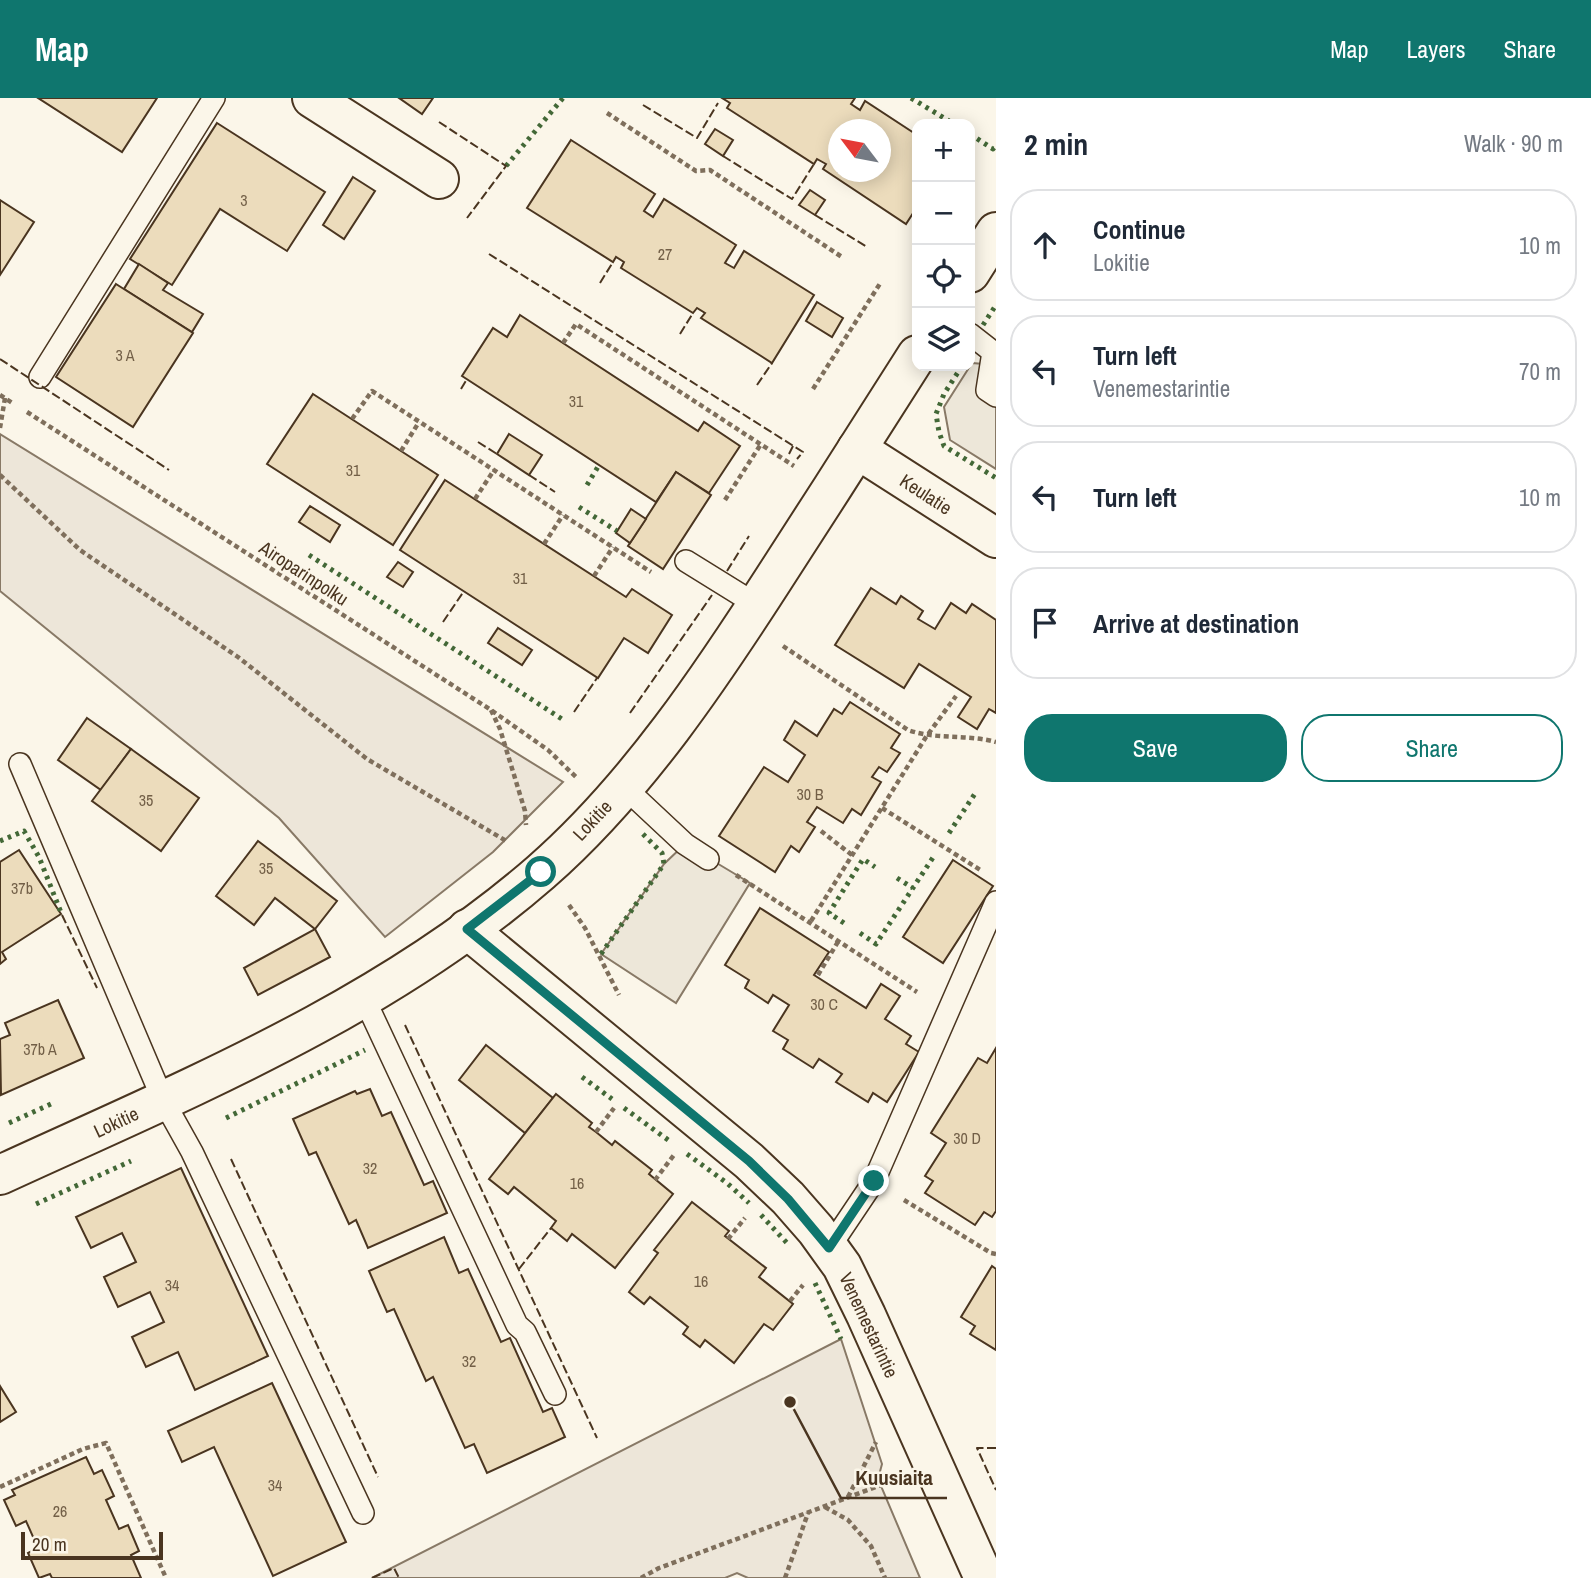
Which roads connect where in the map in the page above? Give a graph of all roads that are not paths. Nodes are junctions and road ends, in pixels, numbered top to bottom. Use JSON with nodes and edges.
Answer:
{"nodes":[{"id":1,"x":214,"y":98,"type":"edge"},
{"id":2,"x":312,"y":98,"type":"edge"},
{"id":3,"x":439,"y":179,"type":"dead end"},
{"id":4,"x":996,"y":232,"type":"edge"},
{"id":5,"x":975,"y":265,"type":"edge"},
{"id":6,"x":975,"y":338,"type":"edge"},
{"id":7,"x":912,"y":363,"type":"edge"},
{"id":8,"x":40,"y":377,"type":"dead end"},
{"id":9,"x":996,"y":396,"type":"edge"},
{"id":10,"x":857,"y":449,"type":"junction"},
{"id":11,"x":996,"y":538,"type":"edge"},
{"id":12,"x":686,"y":561,"type":"dead end"},
{"id":13,"x":757,"y":605,"type":"junction"},
{"id":14,"x":20,"y":764,"type":"dead end"},
{"id":15,"x":623,"y":786,"type":"junction"},
{"id":16,"x":708,"y":859,"type":"road end"},
{"id":17,"x":996,"y":902,"type":"edge"},
{"id":18,"x":467,"y":929,"type":"junction"},
{"id":19,"x":364,"y":998,"type":"junction"},
{"id":20,"x":163,"y":1100,"type":"junction"},
{"id":21,"x":0,"y":1175,"type":"edge"},
{"id":22,"x":829,"y":1248,"type":"junction"},
{"id":23,"x":555,"y":1394,"type":"dead end"},
{"id":24,"x":363,"y":1513,"type":"dead end"},
{"id":25,"x":984,"y":1578,"type":"edge"}],
"edges":[{"from":1,"to":8,"type":"lane"},
{"from":2,"to":3,"type":"street"},
{"from":4,"to":5,"type":"street"},
{"from":6,"to":9,"type":"lane"},
{"from":7,"to":10,"type":"street","name":"Lokitie"},
{"from":10,"to":11,"type":"street","name":"Keulatie"},
{"from":10,"to":13,"type":"street","name":"Lokitie"},
{"from":12,"to":13,"type":"lane"},
{"from":13,"to":15,"type":"street","name":"Lokitie"},
{"from":14,"to":20,"type":"lane"},
{"from":15,"to":16,"type":"lane"},
{"from":15,"to":18,"type":"street","name":"Lokitie"},
{"from":17,"to":22,"type":"lane"},
{"from":18,"to":19,"type":"street","name":"Lokitie"},
{"from":18,"to":22,"type":"street","name":"Venemestarintie"},
{"from":19,"to":20,"type":"street","name":"Lokitie"},
{"from":19,"to":23,"type":"lane"},
{"from":20,"to":21,"type":"street","name":"Lokitie"},
{"from":20,"to":24,"type":"lane"},
{"from":22,"to":25,"type":"street","name":"Venemestarintie"}]}
